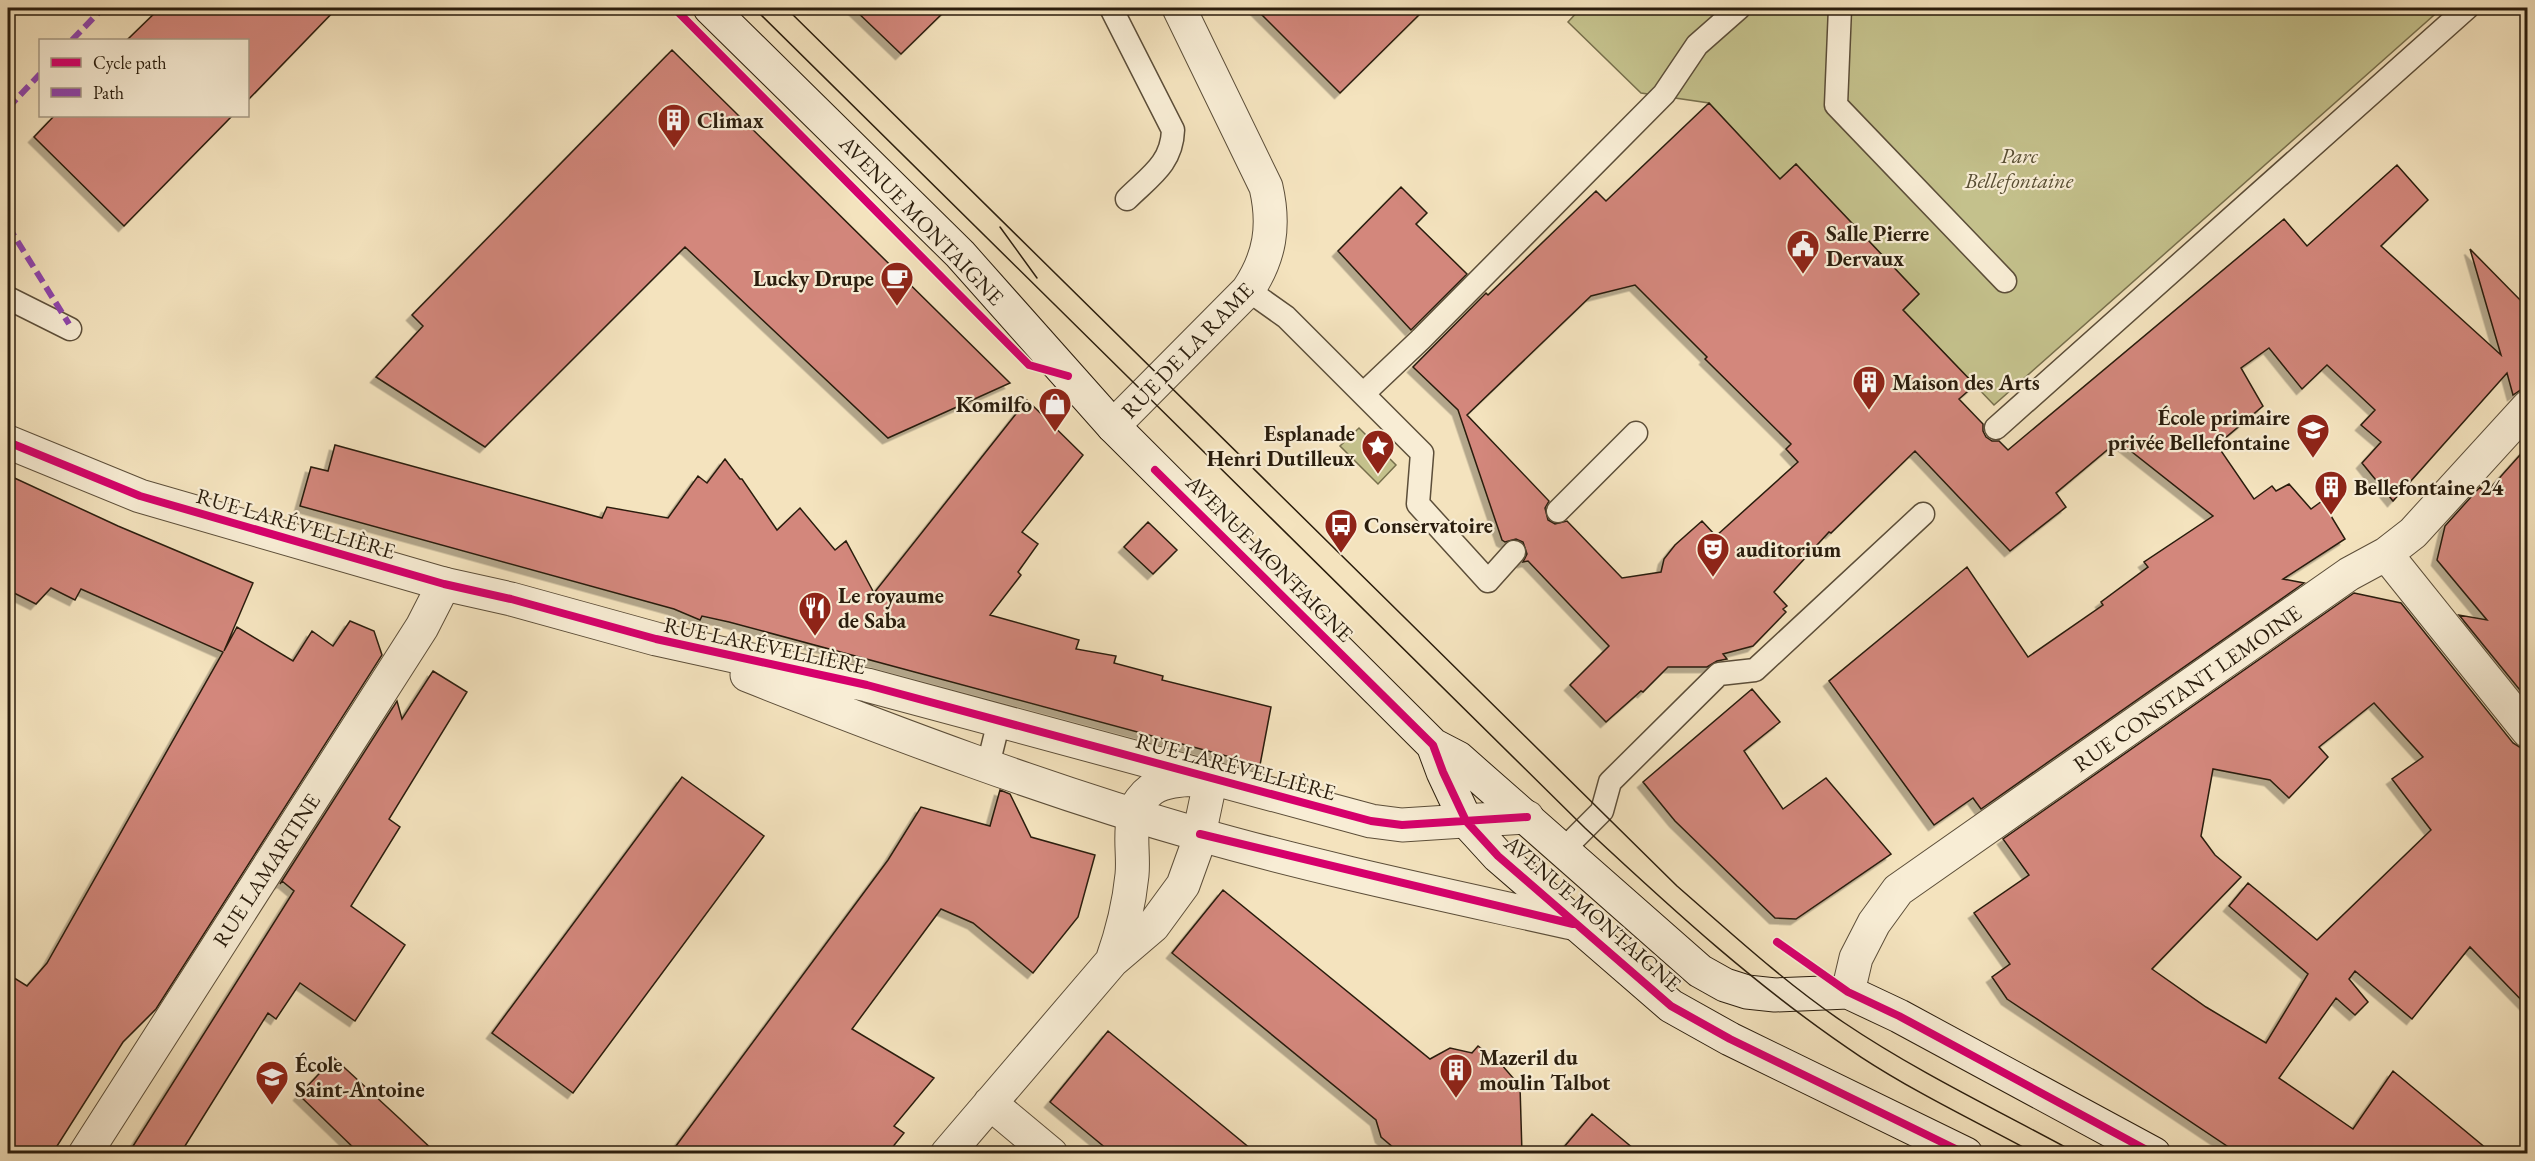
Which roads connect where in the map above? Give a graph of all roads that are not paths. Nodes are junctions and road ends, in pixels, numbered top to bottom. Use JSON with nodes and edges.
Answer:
{"nodes":[{"id":1,"x":710,"y":8,"type":"edge"},
{"id":2,"x":1111,"y":8,"type":"edge"},
{"id":3,"x":1179,"y":8,"type":"edge"},
{"id":4,"x":1739,"y":8,"type":"edge"},
{"id":5,"x":1840,"y":8,"type":"edge"},
{"id":6,"x":2467,"y":8,"type":"edge"},
{"id":7,"x":1127,"y":199,"type":"dead end"},
{"id":8,"x":2005,"y":280,"type":"dead end"},
{"id":9,"x":1248,"y":290,"type":"junction"},
{"id":10,"x":8,"y":298,"type":"edge"},
{"id":11,"x":70,"y":329,"type":"dead end"},
{"id":12,"x":1363,"y":394,"type":"junction"},
{"id":13,"x":2528,"y":407,"type":"edge"},
{"id":14,"x":1113,"y":426,"type":"junction"},
{"id":15,"x":1996,"y":428,"type":"dead end"},
{"id":16,"x":1636,"y":433,"type":"dead end"},
{"id":17,"x":8,"y":442,"type":"edge"},
{"id":18,"x":1558,"y":511,"type":"dead end"},
{"id":19,"x":1923,"y":513,"type":"dead end"},
{"id":20,"x":1514,"y":552,"type":"dead end"},
{"id":21,"x":2386,"y":554,"type":"junction"},
{"id":22,"x":444,"y":584,"type":"junction"},
{"id":23,"x":656,"y":639,"type":"junction"},
{"id":24,"x":867,"y":685,"type":"junction"},
{"id":25,"x":858,"y":719,"type":"junction"},
{"id":26,"x":999,"y":721,"type":"junction"},
{"id":27,"x":2528,"y":731,"type":"edge"},
{"id":28,"x":1432,"y":745,"type":"junction"},
{"id":29,"x":988,"y":765,"type":"junction"},
{"id":30,"x":1211,"y":778,"type":"junction"},
{"id":31,"x":1134,"y":814,"type":"junction"},
{"id":32,"x":1527,"y":818,"type":"junction"},
{"id":33,"x":1466,"y":821,"type":"junction"},
{"id":34,"x":1200,"y":834,"type":"junction"},
{"id":35,"x":1563,"y":850,"type":"junction"},
{"id":36,"x":1576,"y":924,"type":"junction"},
{"id":37,"x":1113,"y":961,"type":"junction"},
{"id":38,"x":1848,"y":992,"type":"junction"},
{"id":39,"x":990,"y":1102,"type":"junction"},
{"id":40,"x":85,"y":1154,"type":"edge"},
{"id":41,"x":947,"y":1154,"type":"edge"},
{"id":42,"x":1051,"y":1154,"type":"edge"},
{"id":43,"x":1966,"y":1154,"type":"edge"},
{"id":44,"x":2154,"y":1154,"type":"edge"}],
"edges":[{"from":1,"to":14,"type":"street","name":"AVENUE MONTAIGNE"},
{"from":2,"to":7,"type":"lane"},
{"from":3,"to":9,"type":"street","name":"RUE DE LA RAME"},
{"from":4,"to":12,"type":"lane"},
{"from":5,"to":8,"type":"lane"},
{"from":6,"to":15,"type":"lane"},
{"from":9,"to":12,"type":"lane"},
{"from":9,"to":14,"type":"street","name":"RUE DE LA RAME"},
{"from":10,"to":11,"type":"lane"},
{"from":12,"to":20,"type":"lane"},
{"from":13,"to":21,"type":"street","name":"RUE CONSTANT LEMOINE"},
{"from":14,"to":28,"type":"street","name":"AVENUE MONTAIGNE"},
{"from":16,"to":18,"type":"lane"},
{"from":17,"to":22,"type":"street","name":"RUE LARÉVELLIÈRE"},
{"from":19,"to":35,"type":"lane"},
{"from":21,"to":27,"type":"street"},
{"from":21,"to":38,"type":"street","name":"RUE CONSTANT LEMOINE"},
{"from":22,"to":23,"type":"street","name":"RUE LARÉVELLIÈRE"},
{"from":22,"to":40,"type":"street","name":"RUE LAMARTINE"},
{"from":23,"to":24,"type":"street","name":"RUE LARÉVELLIÈRE"},
{"from":23,"to":25,"type":"street","name":"RUE LARÉVELLIÈRE"},
{"from":24,"to":25,"type":"lane"},
{"from":24,"to":26,"type":"street","name":"RUE LARÉVELLIÈRE"},
{"from":25,"to":29,"type":"street","name":"RUE LARÉVELLIÈRE"},
{"from":26,"to":29,"type":"lane"},
{"from":26,"to":30,"type":"street","name":"RUE LARÉVELLIÈRE"},
{"from":28,"to":32,"type":"street","name":"AVENUE MONTAIGNE"},
{"from":28,"to":33,"type":"street","name":"AVENUE MONTAIGNE"},
{"from":29,"to":31,"type":"street","name":"RUE LARÉVELLIÈRE"},
{"from":30,"to":31,"type":"street"},
{"from":30,"to":33,"type":"street","name":"RUE LARÉVELLIÈRE"},
{"from":30,"to":34,"type":"street"},
{"from":31,"to":34,"type":"street","name":"RUE LARÉVELLIÈRE"},
{"from":31,"to":37,"type":"street"},
{"from":32,"to":33,"type":"street","name":"RUE LARÉVELLIÈRE"},
{"from":32,"to":35,"type":"street","name":"AVENUE MONTAIGNE"},
{"from":33,"to":36,"type":"street","name":"AVENUE MONTAIGNE"},
{"from":34,"to":36,"type":"street","name":"RUE LARÉVELLIÈRE"},
{"from":34,"to":37,"type":"street"},
{"from":35,"to":38,"type":"street","name":"AVENUE MONTAIGNE"},
{"from":36,"to":43,"type":"street","name":"AVENUE MONTAIGNE"},
{"from":37,"to":39,"type":"street"},
{"from":38,"to":44,"type":"street","name":"AVENUE MONTAIGNE"},
{"from":39,"to":41,"type":"street"},
{"from":39,"to":42,"type":"street"}]}
